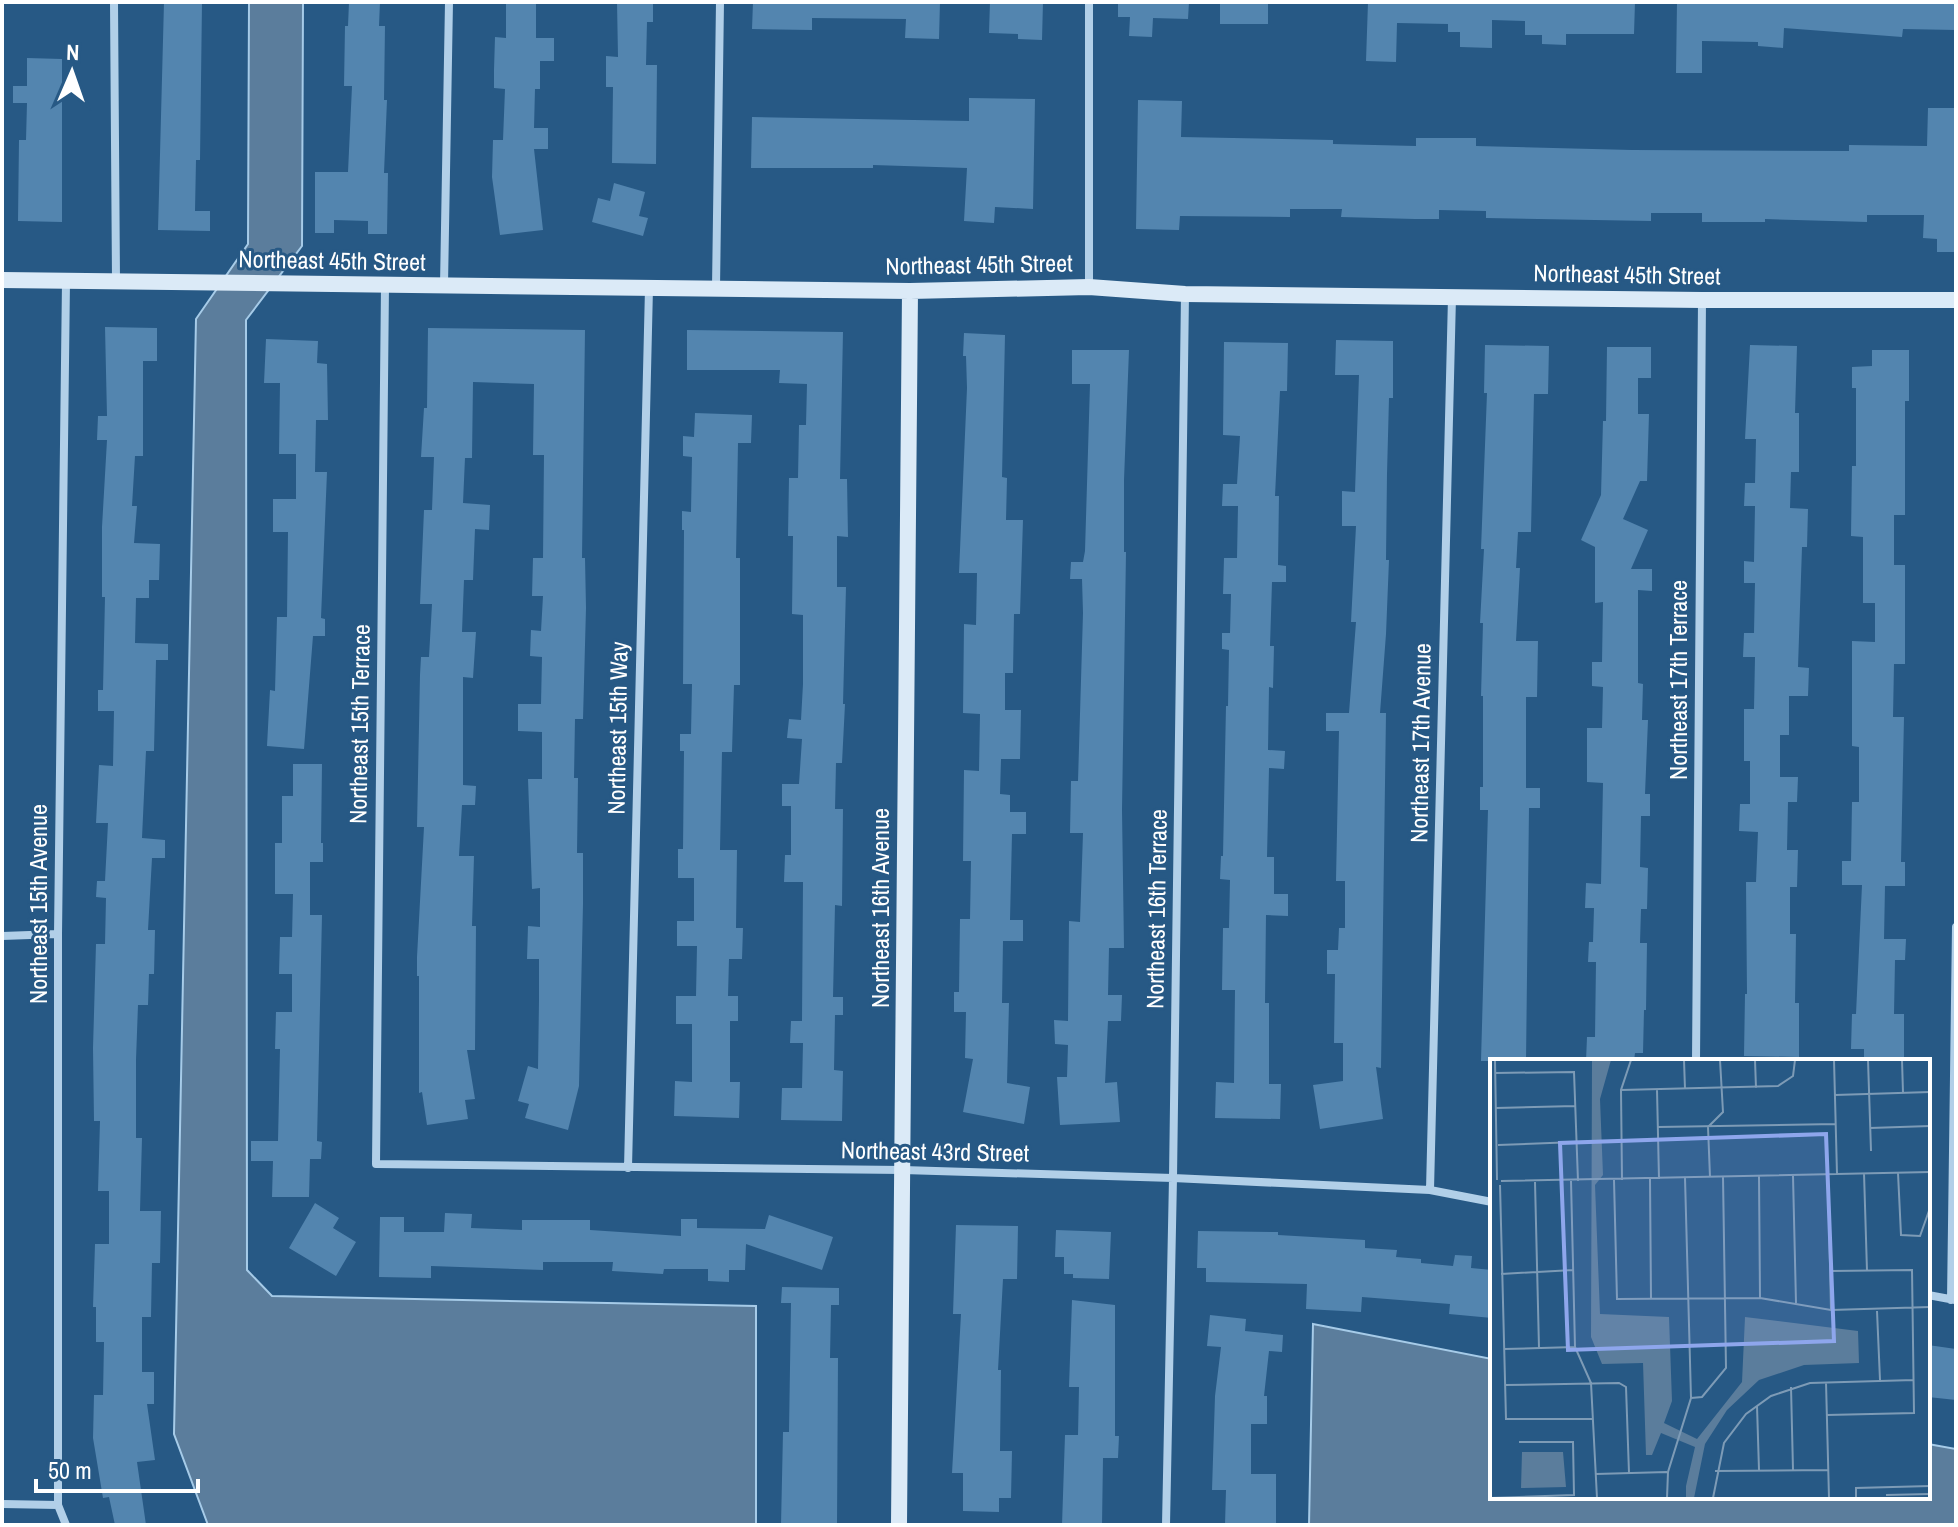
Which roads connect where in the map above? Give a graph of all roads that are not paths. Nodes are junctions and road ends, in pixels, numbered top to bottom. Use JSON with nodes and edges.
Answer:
{"nodes":[{"id":1,"x":114,"y":2,"type":"edge"},
{"id":2,"x":449,"y":2,"type":"edge"},
{"id":3,"x":720,"y":2,"type":"edge"},
{"id":4,"x":1089,"y":2,"type":"edge"},
{"id":5,"x":2,"y":280,"type":"edge"},
{"id":6,"x":66,"y":281,"type":"junction"},
{"id":7,"x":116,"y":282,"type":"junction"},
{"id":8,"x":385,"y":285,"type":"junction"},
{"id":9,"x":444,"y":286,"type":"junction"},
{"id":10,"x":1089,"y":287,"type":"junction"},
{"id":11,"x":649,"y":288,"type":"junction"},
{"id":12,"x":716,"y":289,"type":"junction"},
{"id":13,"x":910,"y":291,"type":"junction"},
{"id":14,"x":1185,"y":294,"type":"junction"},
{"id":15,"x":1452,"y":297,"type":"junction"},
{"id":16,"x":1702,"y":300,"type":"junction"},
{"id":17,"x":1956,"y":300,"type":"edge"},
{"id":18,"x":1956,"y":927,"type":"edge"},
{"id":19,"x":58,"y":934,"type":"junction"},
{"id":20,"x":2,"y":936,"type":"edge"},
{"id":21,"x":1956,"y":1012,"type":"edge"},
{"id":22,"x":1696,"y":1059,"type":"edge"},
{"id":23,"x":376,"y":1164,"type":"joint"},
{"id":24,"x":628,"y":1168,"type":"junction"},
{"id":25,"x":903,"y":1170,"type":"junction"},
{"id":26,"x":1173,"y":1178,"type":"junction"},
{"id":27,"x":1430,"y":1190,"type":"junction"},
{"id":28,"x":1490,"y":1202,"type":"edge"},
{"id":29,"x":1930,"y":1295,"type":"edge"},
{"id":30,"x":1953,"y":1300,"type":"edge"},
{"id":31,"x":2,"y":1504,"type":"edge"},
{"id":32,"x":58,"y":1505,"type":"junction"},
{"id":33,"x":66,"y":1525,"type":"edge"},
{"id":34,"x":899,"y":1525,"type":"edge"},
{"id":35,"x":1166,"y":1525,"type":"edge"}],
"edges":[{"from":1,"to":7,"type":"street"},
{"from":2,"to":9,"type":"street"},
{"from":3,"to":12,"type":"street"},
{"from":4,"to":10,"type":"street"},
{"from":5,"to":6,"type":"street","name":"Northeast 45th Street"},
{"from":6,"to":7,"type":"street","name":"Northeast 45th Street"},
{"from":6,"to":19,"type":"street","name":"Northeast 15th Avenue"},
{"from":7,"to":8,"type":"street","name":"Northeast 45th Street"},
{"from":8,"to":9,"type":"street","name":"Northeast 45th Street"},
{"from":8,"to":23,"type":"street","name":"Northeast 15th Terrace"},
{"from":9,"to":11,"type":"street","name":"Northeast 45th Street"},
{"from":10,"to":13,"type":"street","name":"Northeast 45th Street"},
{"from":10,"to":14,"type":"street","name":"Northeast 45th Street"},
{"from":11,"to":12,"type":"street","name":"Northeast 45th Street"},
{"from":11,"to":24,"type":"street","name":"Northeast 15th Way"},
{"from":12,"to":13,"type":"street","name":"Northeast 45th Street"},
{"from":13,"to":25,"type":"street","name":"Northeast 16th Avenue"},
{"from":14,"to":15,"type":"street","name":"Northeast 45th Street"},
{"from":14,"to":26,"type":"street","name":"Northeast 16th Terrace"},
{"from":15,"to":16,"type":"street","name":"Northeast 45th Street"},
{"from":15,"to":27,"type":"street","name":"Northeast 17th Avenue"},
{"from":16,"to":17,"type":"street","name":"Northeast 45th Street"},
{"from":16,"to":22,"type":"street","name":"Northeast 17th Terrace"},
{"from":18,"to":21,"type":"street"},
{"from":19,"to":20,"type":"street"},
{"from":19,"to":32,"type":"street","name":"Northeast 15th Avenue"},
{"from":21,"to":30,"type":"street"},
{"from":23,"to":24,"type":"street","name":"Northeast 43rd Street"},
{"from":24,"to":25,"type":"street","name":"Northeast 43rd Street"},
{"from":25,"to":26,"type":"street","name":"Northeast 43rd Street"},
{"from":25,"to":34,"type":"street","name":"Northeast 16th Avenue"},
{"from":26,"to":27,"type":"street","name":"Northeast 43rd Street"},
{"from":26,"to":35,"type":"street","name":"Northeast 16th Terrace"},
{"from":27,"to":28,"type":"street","name":"Northeast 43rd Street"},
{"from":29,"to":30,"type":"street"},
{"from":31,"to":32,"type":"street"},
{"from":32,"to":33,"type":"street","name":"Northeast 15th Avenue"}]}
